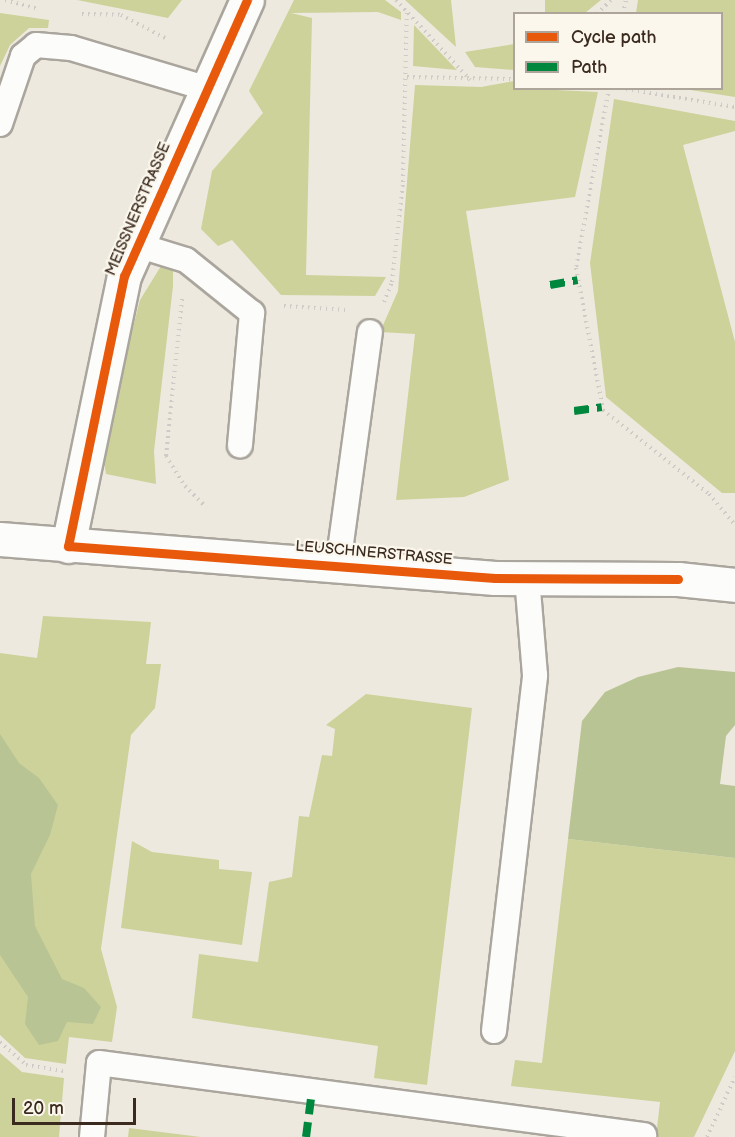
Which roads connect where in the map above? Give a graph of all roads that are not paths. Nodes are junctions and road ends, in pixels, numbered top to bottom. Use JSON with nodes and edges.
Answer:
{"nodes":[{"id":1,"x":247,"y":0,"type":"edge"},
{"id":2,"x":205,"y":88,"type":"junction"},
{"id":3,"x":0,"y":124,"type":"edge"},
{"id":4,"x":137,"y":245,"type":"junction"},
{"id":5,"x":370,"y":332,"type":"dead end"},
{"id":6,"x":240,"y":445,"type":"dead end"},
{"id":7,"x":0,"y":539,"type":"edge"},
{"id":8,"x":69,"y":546,"type":"junction"},
{"id":9,"x":338,"y":565,"type":"junction"},
{"id":10,"x":527,"y":579,"type":"junction"},
{"id":11,"x":735,"y":585,"type":"edge"},
{"id":12,"x":494,"y":1031,"type":"dead end"},
{"id":13,"x":644,"y":1135,"type":"dead end"},
{"id":14,"x":92,"y":1137,"type":"edge"}],
"edges":[{"from":1,"to":2,"type":"main road","name":"MEISSNERSTRASSE"},
{"from":2,"to":3,"type":"lane"},
{"from":2,"to":4,"type":"main road","name":"MEISSNERSTRASSE"},
{"from":4,"to":6,"type":"lane"},
{"from":4,"to":8,"type":"main road","name":"MEISSNERSTRASSE"},
{"from":5,"to":9,"type":"lane"},
{"from":7,"to":8,"type":"main road","name":"LEUSCHNERSTRASSE"},
{"from":8,"to":9,"type":"main road","name":"LEUSCHNERSTRASSE"},
{"from":9,"to":10,"type":"main road","name":"LEUSCHNERSTRASSE"},
{"from":10,"to":11,"type":"main road","name":"LEUSCHNERSTRASSE"},
{"from":10,"to":12,"type":"lane"},
{"from":13,"to":14,"type":"lane"}]}
